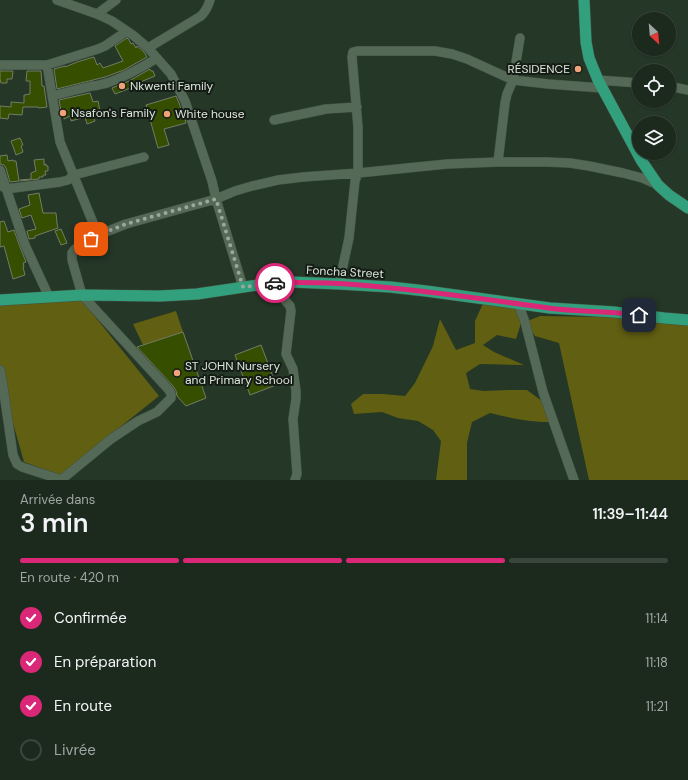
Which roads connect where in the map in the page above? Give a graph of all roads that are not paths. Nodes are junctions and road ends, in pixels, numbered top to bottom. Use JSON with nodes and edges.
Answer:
{"nodes":[{"id":1,"x":57,"y":0,"type":"edge"},
{"id":2,"x":116,"y":0,"type":"edge"},
{"id":3,"x":210,"y":0,"type":"edge"},
{"id":4,"x":584,"y":6,"type":"edge"},
{"id":5,"x":96,"y":14,"type":"junction"},
{"id":6,"x":127,"y":31,"type":"junction"},
{"id":7,"x":520,"y":38,"type":"dead end"},
{"id":8,"x":148,"y":48,"type":"junction"},
{"id":9,"x":157,"y":58,"type":"junction"},
{"id":10,"x":0,"y":64,"type":"edge"},
{"id":11,"x":47,"y":65,"type":"junction"},
{"id":12,"x":513,"y":80,"type":"junction"},
{"id":13,"x":632,"y":83,"type":"edge"},
{"id":14,"x":600,"y":84,"type":"junction"},
{"id":15,"x":676,"y":87,"type":"edge"},
{"id":16,"x":688,"y":90,"type":"edge"},
{"id":17,"x":52,"y":96,"type":"junction"},
{"id":18,"x":356,"y":107,"type":"junction"},
{"id":19,"x":274,"y":120,"type":"dead end"},
{"id":20,"x":144,"y":157,"type":"dead end"},
{"id":21,"x":498,"y":162,"type":"junction"},
{"id":22,"x":0,"y":170,"type":"edge"},
{"id":23,"x":358,"y":173,"type":"junction"},
{"id":24,"x":74,"y":175,"type":"junction"},
{"id":25,"x":658,"y":185,"type":"junction"},
{"id":26,"x":3,"y":188,"type":"edge"},
{"id":27,"x":216,"y":199,"type":"junction"},
{"id":28,"x":688,"y":208,"type":"edge"},
{"id":29,"x":98,"y":235,"type":"junction"},
{"id":30,"x":339,"y":284,"type":"junction"},
{"id":31,"x":258,"y":285,"type":"junction"},
{"id":32,"x":243,"y":287,"type":"junction"},
{"id":33,"x":82,"y":295,"type":"junction"},
{"id":34,"x":49,"y":297,"type":"junction"},
{"id":35,"x":0,"y":300,"type":"edge"},
{"id":36,"x":518,"y":303,"type":"junction"},
{"id":37,"x":688,"y":320,"type":"edge"},
{"id":38,"x":0,"y":370,"type":"edge"},
{"id":39,"x":62,"y":480,"type":"edge"},
{"id":40,"x":295,"y":480,"type":"edge"},
{"id":41,"x":574,"y":480,"type":"edge"}],
"edges":[{"from":1,"to":5,"type":"street"},
{"from":2,"to":5,"type":"street"},
{"from":3,"to":8,"type":"street"},
{"from":4,"to":14,"type":"main road"},
{"from":5,"to":6,"type":"street"},
{"from":6,"to":8,"type":"street"},
{"from":6,"to":11,"type":"street"},
{"from":7,"to":12,"type":"street"},
{"from":8,"to":9,"type":"street"},
{"from":9,"to":17,"type":"street"},
{"from":9,"to":27,"type":"street"},
{"from":10,"to":11,"type":"street"},
{"from":11,"to":17,"type":"street"},
{"from":12,"to":14,"type":"street"},
{"from":12,"to":18,"type":"street"},
{"from":12,"to":21,"type":"street"},
{"from":13,"to":14,"type":"street"},
{"from":14,"to":25,"type":"main road"},
{"from":15,"to":16,"type":"street"},
{"from":17,"to":24,"type":"street"},
{"from":18,"to":19,"type":"street"},
{"from":18,"to":23,"type":"street"},
{"from":20,"to":24,"type":"street"},
{"from":21,"to":23,"type":"street"},
{"from":21,"to":25,"type":"street"},
{"from":22,"to":26,"type":"street"},
{"from":23,"to":27,"type":"street"},
{"from":23,"to":30,"type":"street"},
{"from":24,"to":26,"type":"street"},
{"from":24,"to":29,"type":"street"},
{"from":25,"to":28,"type":"main road"},
{"from":26,"to":34,"type":"street"},
{"from":27,"to":29,"type":"street"},
{"from":27,"to":32,"type":"street"},
{"from":29,"to":33,"type":"street"},
{"from":30,"to":31,"type":"main road","name":"Foncha Street"},
{"from":30,"to":36,"type":"main road","name":"Foncha Street"},
{"from":31,"to":32,"type":"main road","name":"Foncha Street"},
{"from":31,"to":40,"type":"street"},
{"from":32,"to":33,"type":"main road","name":"Foncha Street"},
{"from":33,"to":34,"type":"main road","name":"Foncha Street"},
{"from":33,"to":39,"type":"street"},
{"from":34,"to":35,"type":"main road","name":"Foncha Street"},
{"from":36,"to":37,"type":"main road","name":"Foncha Street"},
{"from":36,"to":41,"type":"street"},
{"from":38,"to":39,"type":"street"}]}
